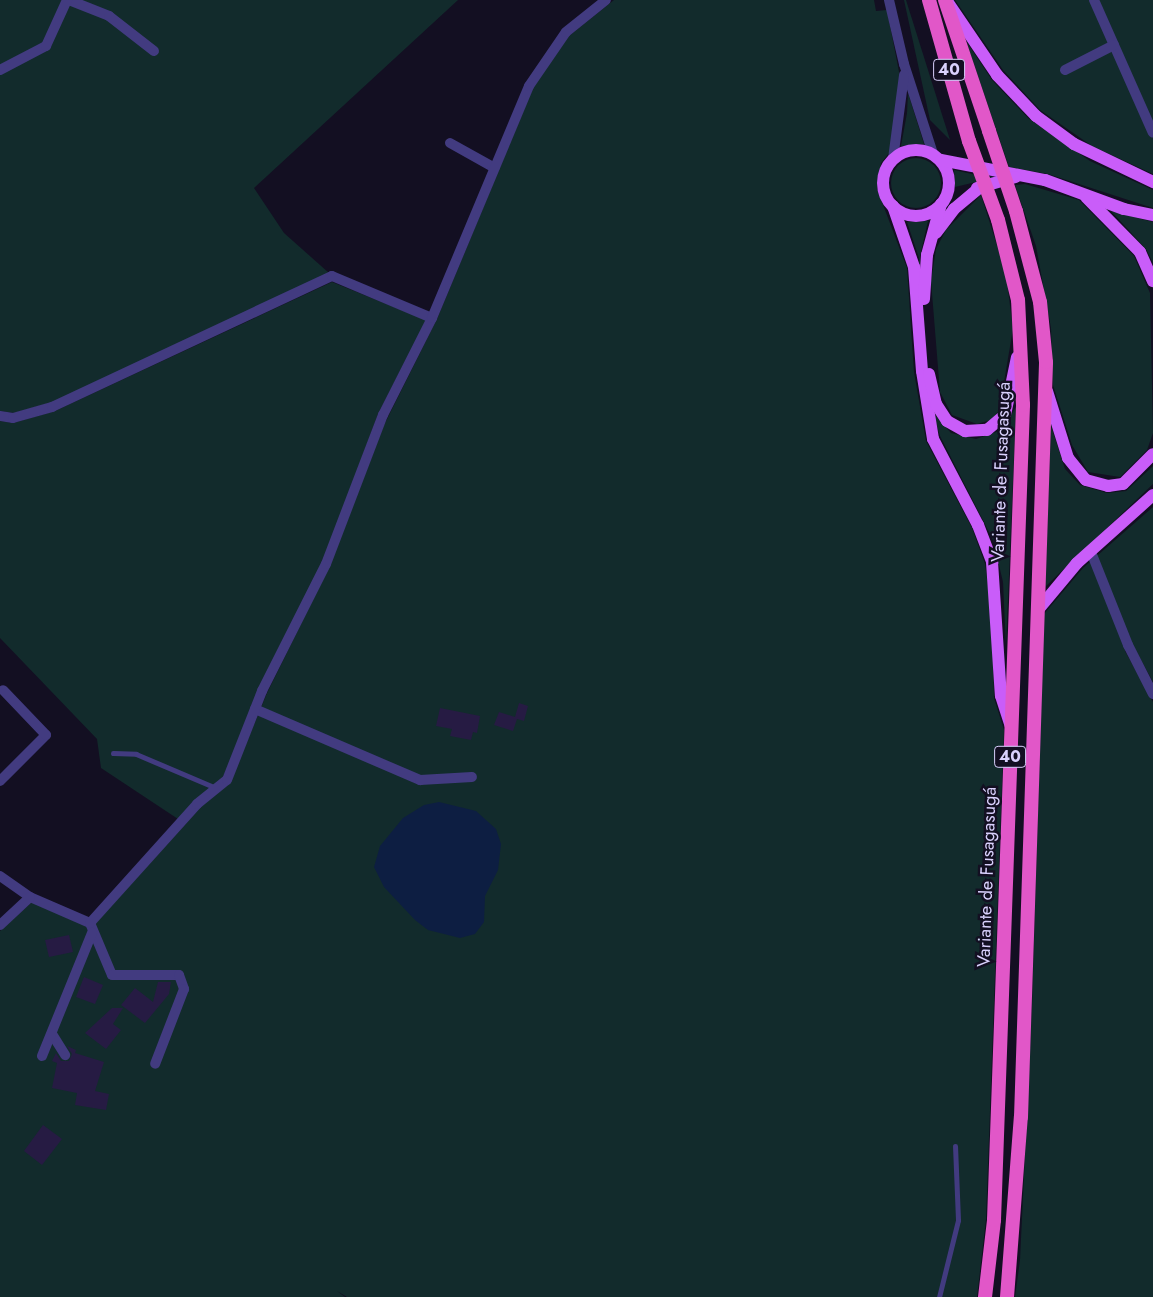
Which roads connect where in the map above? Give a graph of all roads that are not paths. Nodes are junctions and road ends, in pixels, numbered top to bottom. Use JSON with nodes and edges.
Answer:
{"nodes":[{"id":1,"x":68,"y":0,"type":"edge"},
{"id":2,"x":606,"y":0,"type":"edge"},
{"id":3,"x":889,"y":0,"type":"edge"},
{"id":4,"x":929,"y":0,"type":"edge"},
{"id":5,"x":945,"y":0,"type":"edge"},
{"id":6,"x":1094,"y":0,"type":"edge"},
{"id":7,"x":1114,"y":45,"type":"junction"},
{"id":8,"x":154,"y":51,"type":"dead end"},
{"id":9,"x":904,"y":64,"type":"junction"},
{"id":10,"x":0,"y":70,"type":"edge"},
{"id":11,"x":1065,"y":70,"type":"dead end"},
{"id":12,"x":1153,"y":133,"type":"edge"},
{"id":13,"x":450,"y":143,"type":"dead end"},
{"id":14,"x":937,"y":157,"type":"junction"},
{"id":15,"x":893,"y":159,"type":"junction"},
{"id":16,"x":495,"y":168,"type":"junction"},
{"id":17,"x":1017,"y":177,"type":"junction"},
{"id":18,"x":1153,"y":182,"type":"edge"},
{"id":19,"x":979,"y":188,"type":"junction"},
{"id":20,"x":1083,"y":193,"type":"junction"},
{"id":21,"x":943,"y":201,"type":"junction"},
{"id":22,"x":893,"y":206,"type":"junction"},
{"id":23,"x":1153,"y":215,"type":"edge"},
{"id":24,"x":929,"y":246,"type":"junction"},
{"id":25,"x":1153,"y":281,"type":"edge"},
{"id":26,"x":432,"y":318,"type":"junction"},
{"id":27,"x":1020,"y":330,"type":"junction"},
{"id":28,"x":1045,"y":386,"type":"junction"},
{"id":29,"x":0,"y":416,"type":"edge"},
{"id":30,"x":1153,"y":454,"type":"edge"},
{"id":31,"x":1153,"y":495,"type":"edge"},
{"id":32,"x":1091,"y":552,"type":"junction"},
{"id":33,"x":1037,"y":611,"type":"junction"},
{"id":34,"x":3,"y":690,"type":"dead end"},
{"id":35,"x":1153,"y":694,"type":"edge"},
{"id":36,"x":255,"y":709,"type":"junction"},
{"id":37,"x":1011,"y":727,"type":"junction"},
{"id":38,"x":113,"y":753,"type":"dead end"},
{"id":39,"x":472,"y":777,"type":"dead end"},
{"id":40,"x":0,"y":781,"type":"edge"},
{"id":41,"x":216,"y":788,"type":"junction"},
{"id":42,"x":0,"y":876,"type":"edge"},
{"id":43,"x":30,"y":897,"type":"junction"},
{"id":44,"x":90,"y":923,"type":"junction"},
{"id":45,"x":0,"y":925,"type":"edge"},
{"id":46,"x":52,"y":1034,"type":"junction"},
{"id":47,"x":65,"y":1055,"type":"dead end"},
{"id":48,"x":42,"y":1056,"type":"dead end"},
{"id":49,"x":156,"y":1064,"type":"dead end"},
{"id":50,"x":955,"y":1146,"type":"dead end"},
{"id":51,"x":939,"y":1297,"type":"edge"},
{"id":52,"x":985,"y":1297,"type":"edge"},
{"id":53,"x":1007,"y":1297,"type":"edge"}],
"edges":[{"from":1,"to":8,"type":"street"},
{"from":1,"to":10,"type":"street"},
{"from":2,"to":16,"type":"street"},
{"from":3,"to":9,"type":"street"},
{"from":4,"to":27,"type":"highway","name":"Variante de Fusagasugá","number":"40","bridge":true},
{"from":5,"to":18,"type":"main road"},
{"from":5,"to":28,"type":"highway","number":"40","bridge":true},
{"from":6,"to":7,"type":"street"},
{"from":7,"to":11,"type":"street"},
{"from":7,"to":12,"type":"street"},
{"from":9,"to":14,"type":"street"},
{"from":9,"to":15,"type":"street"},
{"from":13,"to":16,"type":"street"},
{"from":14,"to":15,"type":"main road"},
{"from":14,"to":17,"type":"main road"},
{"from":14,"to":21,"type":"main road","number":"40"},
{"from":15,"to":22,"type":"main road","number":"40"},
{"from":16,"to":26,"type":"street"},
{"from":17,"to":19,"type":"main road"},
{"from":17,"to":20,"type":"main road"},
{"from":19,"to":21,"type":"main road"},
{"from":19,"to":24,"type":"main road"},
{"from":20,"to":23,"type":"main road"},
{"from":20,"to":25,"type":"main road"},
{"from":21,"to":22,"type":"main road"},
{"from":21,"to":24,"type":"main road","number":"40"},
{"from":22,"to":37,"type":"main road","number":"40"},
{"from":24,"to":27,"type":"main road","number":"40"},
{"from":26,"to":29,"type":"street"},
{"from":26,"to":36,"type":"street"},
{"from":27,"to":37,"type":"highway","name":"Variante de Fusagasugá","number":"40"},
{"from":28,"to":30,"type":"main road","number":"40"},
{"from":28,"to":33,"type":"highway","number":"40"},
{"from":31,"to":32,"type":"main road"},
{"from":32,"to":33,"type":"main road"},
{"from":32,"to":35,"type":"street"},
{"from":33,"to":53,"type":"highway","number":"40"},
{"from":34,"to":40,"type":"street"},
{"from":36,"to":39,"type":"street"},
{"from":36,"to":41,"type":"street"},
{"from":37,"to":52,"type":"highway","name":"Variante de Fusagasugá","number":"40"},
{"from":38,"to":41,"type":"lane"},
{"from":41,"to":44,"type":"street"},
{"from":42,"to":43,"type":"street"},
{"from":43,"to":44,"type":"street"},
{"from":43,"to":45,"type":"street"},
{"from":44,"to":46,"type":"street"},
{"from":44,"to":49,"type":"street"},
{"from":46,"to":47,"type":"street"},
{"from":46,"to":48,"type":"street"},
{"from":50,"to":51,"type":"lane"}]}
